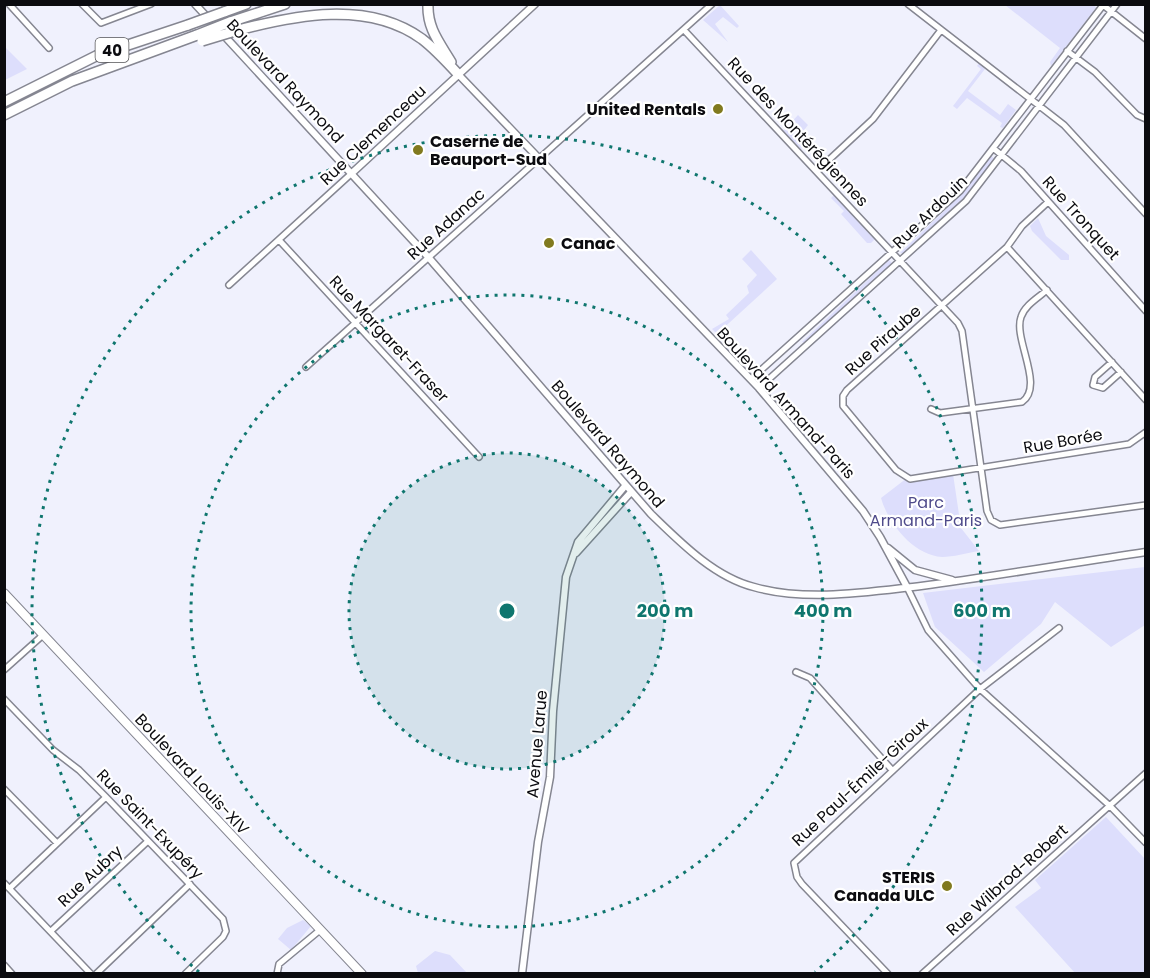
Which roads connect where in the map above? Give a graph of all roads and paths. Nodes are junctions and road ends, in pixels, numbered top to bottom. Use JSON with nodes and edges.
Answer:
{"nodes":[{"id":1,"x":9,"y":4,"type":"edge"},
{"id":2,"x":82,"y":4,"type":"edge"},
{"id":3,"x":151,"y":4,"type":"edge"},
{"id":4,"x":195,"y":4,"type":"edge"},
{"id":5,"x":236,"y":4,"type":"edge"},
{"id":6,"x":246,"y":4,"type":"edge"},
{"id":7,"x":285,"y":4,"type":"edge"},
{"id":8,"x":428,"y":4,"type":"edge"},
{"id":9,"x":535,"y":4,"type":"edge"},
{"id":10,"x":712,"y":4,"type":"edge"},
{"id":11,"x":908,"y":4,"type":"edge"},
{"id":12,"x":1117,"y":4,"type":"edge"},
{"id":13,"x":1103,"y":5,"type":"edge"},
{"id":14,"x":224,"y":12,"type":"junction"},
{"id":15,"x":1112,"y":12,"type":"junction"},
{"id":16,"x":233,"y":27,"type":"junction"},
{"id":17,"x":684,"y":30,"type":"junction"},
{"id":18,"x":941,"y":30,"type":"junction"},
{"id":19,"x":1146,"y":39,"type":"edge"},
{"id":20,"x":49,"y":48,"type":"dead end"},
{"id":21,"x":1067,"y":51,"type":"junction"},
{"id":22,"x":1076,"y":58,"type":"junction"},
{"id":23,"x":458,"y":74,"type":"junction"},
{"id":24,"x":1031,"y":99,"type":"junction"},
{"id":25,"x":4,"y":102,"type":"edge"},
{"id":26,"x":1040,"y":106,"type":"junction"},
{"id":27,"x":4,"y":115,"type":"edge"},
{"id":28,"x":1146,"y":119,"type":"edge"},
{"id":29,"x":993,"y":148,"type":"junction"},
{"id":30,"x":1002,"y":155,"type":"junction"},
{"id":31,"x":540,"y":158,"type":"junction"},
{"id":32,"x":817,"y":171,"type":"junction"},
{"id":33,"x":352,"y":173,"type":"junction"},
{"id":34,"x":1048,"y":202,"type":"junction"},
{"id":35,"x":1146,"y":214,"type":"edge"},
{"id":36,"x":279,"y":240,"type":"junction"},
{"id":37,"x":1007,"y":247,"type":"junction"},
{"id":38,"x":892,"y":252,"type":"junction"},
{"id":39,"x":429,"y":258,"type":"junction"},
{"id":40,"x":900,"y":260,"type":"junction"},
{"id":41,"x":229,"y":285,"type":"dead end"},
{"id":42,"x":1047,"y":290,"type":"junction"},
{"id":43,"x":942,"y":305,"type":"junction"},
{"id":44,"x":1146,"y":311,"type":"edge"},
{"id":45,"x":355,"y":323,"type":"junction"},
{"id":46,"x":1112,"y":362,"type":"junction"},
{"id":47,"x":306,"y":367,"type":"dead end"},
{"id":48,"x":1121,"y":372,"type":"junction"},
{"id":49,"x":751,"y":380,"type":"junction"},
{"id":50,"x":759,"y":388,"type":"junction"},
{"id":51,"x":1146,"y":400,"type":"edge"},
{"id":52,"x":931,"y":409,"type":"dead end"},
{"id":53,"x":973,"y":409,"type":"junction"},
{"id":54,"x":1146,"y":432,"type":"edge"},
{"id":55,"x":478,"y":457,"type":"dead end"},
{"id":56,"x":981,"y":469,"type":"junction"},
{"id":57,"x":626,"y":486,"type":"junction"},
{"id":58,"x":631,"y":492,"type":"junction"},
{"id":59,"x":1146,"y":506,"type":"edge"},
{"id":60,"x":885,"y":545,"type":"junction"},
{"id":61,"x":1146,"y":552,"type":"edge"},
{"id":62,"x":576,"y":554,"type":"junction"},
{"id":63,"x":955,"y":581,"type":"junction"},
{"id":64,"x":907,"y":587,"type":"junction"},
{"id":65,"x":4,"y":593,"type":"edge"},
{"id":66,"x":1059,"y":628,"type":"dead end"},
{"id":67,"x":43,"y":635,"type":"junction"},
{"id":68,"x":4,"y":670,"type":"edge"},
{"id":69,"x":796,"y":672,"type":"dead end"},
{"id":70,"x":980,"y":689,"type":"junction"},
{"id":71,"x":4,"y":699,"type":"edge"},
{"id":72,"x":892,"y":771,"type":"junction"},
{"id":73,"x":1146,"y":773,"type":"edge"},
{"id":74,"x":4,"y":789,"type":"edge"},
{"id":75,"x":106,"y":797,"type":"junction"},
{"id":76,"x":1110,"y":806,"type":"junction"},
{"id":77,"x":148,"y":841,"type":"junction"},
{"id":78,"x":57,"y":843,"type":"junction"},
{"id":79,"x":1146,"y":843,"type":"edge"},
{"id":80,"x":4,"y":883,"type":"edge"},
{"id":81,"x":190,"y":884,"type":"junction"},
{"id":82,"x":10,"y":888,"type":"junction"},
{"id":83,"x":320,"y":930,"type":"junction"},
{"id":84,"x":51,"y":931,"type":"junction"},
{"id":85,"x":4,"y":965,"type":"edge"},
{"id":86,"x":188,"y":973,"type":"edge"},
{"id":87,"x":12,"y":974,"type":"edge"},
{"id":88,"x":93,"y":974,"type":"edge"},
{"id":89,"x":277,"y":974,"type":"edge"},
{"id":90,"x":362,"y":974,"type":"edge"},
{"id":91,"x":522,"y":974,"type":"edge"},
{"id":92,"x":888,"y":974,"type":"edge"},
{"id":93,"x":922,"y":974,"type":"edge"}],
"edges":[{"from":1,"to":20,"type":"street"},
{"from":2,"to":3,"type":"street"},
{"from":4,"to":33,"type":"street","name":"Boulevard Raymond"},
{"from":5,"to":14,"type":"highway"},
{"from":6,"to":14,"type":"highway","number":"40"},
{"from":7,"to":16,"type":"highway","number":"40"},
{"from":8,"to":23,"type":"highway"},
{"from":9,"to":23,"type":"street","name":"Rue Clemenceau"},
{"from":10,"to":17,"type":"street","name":"Rue Adanac"},
{"from":11,"to":18,"type":"street"},
{"from":12,"to":15,"type":"street","name":"Rue Ardouin"},
{"from":13,"to":15,"type":"street"},
{"from":13,"to":21,"type":"street","name":"Rue Ardouin"},
{"from":14,"to":25,"type":"highway","number":"40","bridge":true},
{"from":15,"to":19,"type":"street"},
{"from":15,"to":22,"type":"street","name":"Rue Ardouin"},
{"from":16,"to":23,"type":"highway"},
{"from":16,"to":27,"type":"highway","number":"40","bridge":true},
{"from":17,"to":31,"type":"street","name":"Rue Adanac"},
{"from":17,"to":32,"type":"street","name":"Rue des Montérégiennes"},
{"from":18,"to":24,"type":"street"},
{"from":18,"to":32,"type":"street"},
{"from":21,"to":22,"type":"street"},
{"from":21,"to":24,"type":"street","name":"Rue Ardouin"},
{"from":22,"to":26,"type":"street","name":"Rue Ardouin"},
{"from":22,"to":28,"type":"street"},
{"from":23,"to":31,"type":"street","name":"Boulevard Armand-Paris"},
{"from":23,"to":33,"type":"street","name":"Rue Clemenceau"},
{"from":24,"to":26,"type":"street"},
{"from":24,"to":29,"type":"street","name":"Rue Ardouin"},
{"from":26,"to":30,"type":"street","name":"Rue Ardouin"},
{"from":26,"to":35,"type":"street"},
{"from":29,"to":30,"type":"street","name":"Rue Tronquet"},
{"from":29,"to":38,"type":"street","name":"Rue Ardouin"},
{"from":30,"to":34,"type":"street","name":"Rue Tronquet"},
{"from":30,"to":40,"type":"street","name":"Rue Ardouin"},
{"from":31,"to":39,"type":"street","name":"Rue Adanac"},
{"from":31,"to":49,"type":"street","name":"Boulevard Armand-Paris"},
{"from":32,"to":38,"type":"street","name":"Rue des Montérégiennes"},
{"from":33,"to":36,"type":"street","name":"Rue Clemenceau"},
{"from":33,"to":39,"type":"street","name":"Boulevard Raymond"},
{"from":34,"to":37,"type":"street","name":"Rue Piraube"},
{"from":34,"to":44,"type":"street","name":"Rue Tronquet"},
{"from":36,"to":41,"type":"street","name":"Rue Clemenceau"},
{"from":36,"to":45,"type":"street","name":"Rue Margaret-Fraser"},
{"from":37,"to":42,"type":"street"},
{"from":37,"to":43,"type":"street","name":"Rue Piraube"},
{"from":38,"to":40,"type":"street","name":"Rue des Montérégiennes"},
{"from":38,"to":49,"type":"street","name":"Rue Ardouin"},
{"from":39,"to":45,"type":"street","name":"Rue Adanac"},
{"from":39,"to":57,"type":"street","name":"Boulevard Raymond"},
{"from":40,"to":43,"type":"street","name":"Rue des Montérégiennes"},
{"from":40,"to":50,"type":"street","name":"Rue Ardouin"},
{"from":42,"to":46,"type":"street"},
{"from":42,"to":53,"type":"street"},
{"from":43,"to":53,"type":"street","name":"Rue des Montérégiennes"},
{"from":43,"to":56,"type":"street","name":"Rue Piraube"},
{"from":45,"to":47,"type":"street","name":"Rue Adanac"},
{"from":45,"to":55,"type":"street","name":"Rue Margaret-Fraser"},
{"from":46,"to":48,"type":"street"},
{"from":46,"to":48,"type":"street"},
{"from":48,"to":51,"type":"street"},
{"from":49,"to":50,"type":"street","name":"Boulevard Armand-Paris"},
{"from":50,"to":60,"type":"street","name":"Boulevard Armand-Paris"},
{"from":52,"to":53,"type":"street"},
{"from":53,"to":56,"type":"street","name":"Rue des Montérégiennes"},
{"from":54,"to":56,"type":"street","name":"Rue Borée"},
{"from":56,"to":59,"type":"street","name":"Rue des Montérégiennes"},
{"from":57,"to":58,"type":"street","name":"Boulevard Raymond"},
{"from":57,"to":62,"type":"street","name":"Avenue Larue"},
{"from":58,"to":62,"type":"street","name":"Avenue Larue"},
{"from":58,"to":64,"type":"street","name":"Boulevard Raymond"},
{"from":60,"to":63,"type":"street"},
{"from":60,"to":64,"type":"street","name":"Boulevard Armand-Paris"},
{"from":61,"to":63,"type":"street","name":"Boulevard Raymond"},
{"from":62,"to":91,"type":"street","name":"Avenue Larue"},
{"from":63,"to":64,"type":"street","name":"Boulevard Raymond"},
{"from":64,"to":70,"type":"street","name":"Boulevard Armand-Paris"},
{"from":65,"to":67,"type":"main road","name":"Boulevard Louis-XIV"},
{"from":66,"to":70,"type":"street","name":"Rue Paul-Émile-Giroux"},
{"from":67,"to":68,"type":"street"},
{"from":67,"to":83,"type":"main road","name":"Boulevard Louis-XIV"},
{"from":69,"to":72,"type":"street"},
{"from":70,"to":72,"type":"street","name":"Rue Paul-Émile-Giroux"},
{"from":70,"to":76,"type":"street","name":"Boulevard Armand-Paris"},
{"from":71,"to":75,"type":"street","name":"Rue Saint-Exupéry"},
{"from":72,"to":92,"type":"street","name":"Rue Paul-Émile-Giroux"},
{"from":73,"to":76,"type":"street","name":"Rue Wilbrod-Robert"},
{"from":74,"to":78,"type":"street"},
{"from":75,"to":77,"type":"street","name":"Rue Saint-Exupéry"},
{"from":75,"to":78,"type":"street"},
{"from":76,"to":79,"type":"street","name":"Boulevard Armand-Paris"},
{"from":76,"to":93,"type":"street","name":"Rue Wilbrod-Robert"},
{"from":77,"to":81,"type":"street","name":"Rue Saint-Exupéry"},
{"from":77,"to":84,"type":"street","name":"Rue Aubry"},
{"from":78,"to":82,"type":"street"},
{"from":80,"to":82,"type":"street"},
{"from":81,"to":86,"type":"street","name":"Rue Saint-Exupéry"},
{"from":81,"to":88,"type":"street"},
{"from":82,"to":84,"type":"street"},
{"from":83,"to":89,"type":"street"},
{"from":83,"to":90,"type":"main road","name":"Boulevard Louis-XIV"},
{"from":84,"to":88,"type":"street"},
{"from":85,"to":87,"type":"street"}]}
